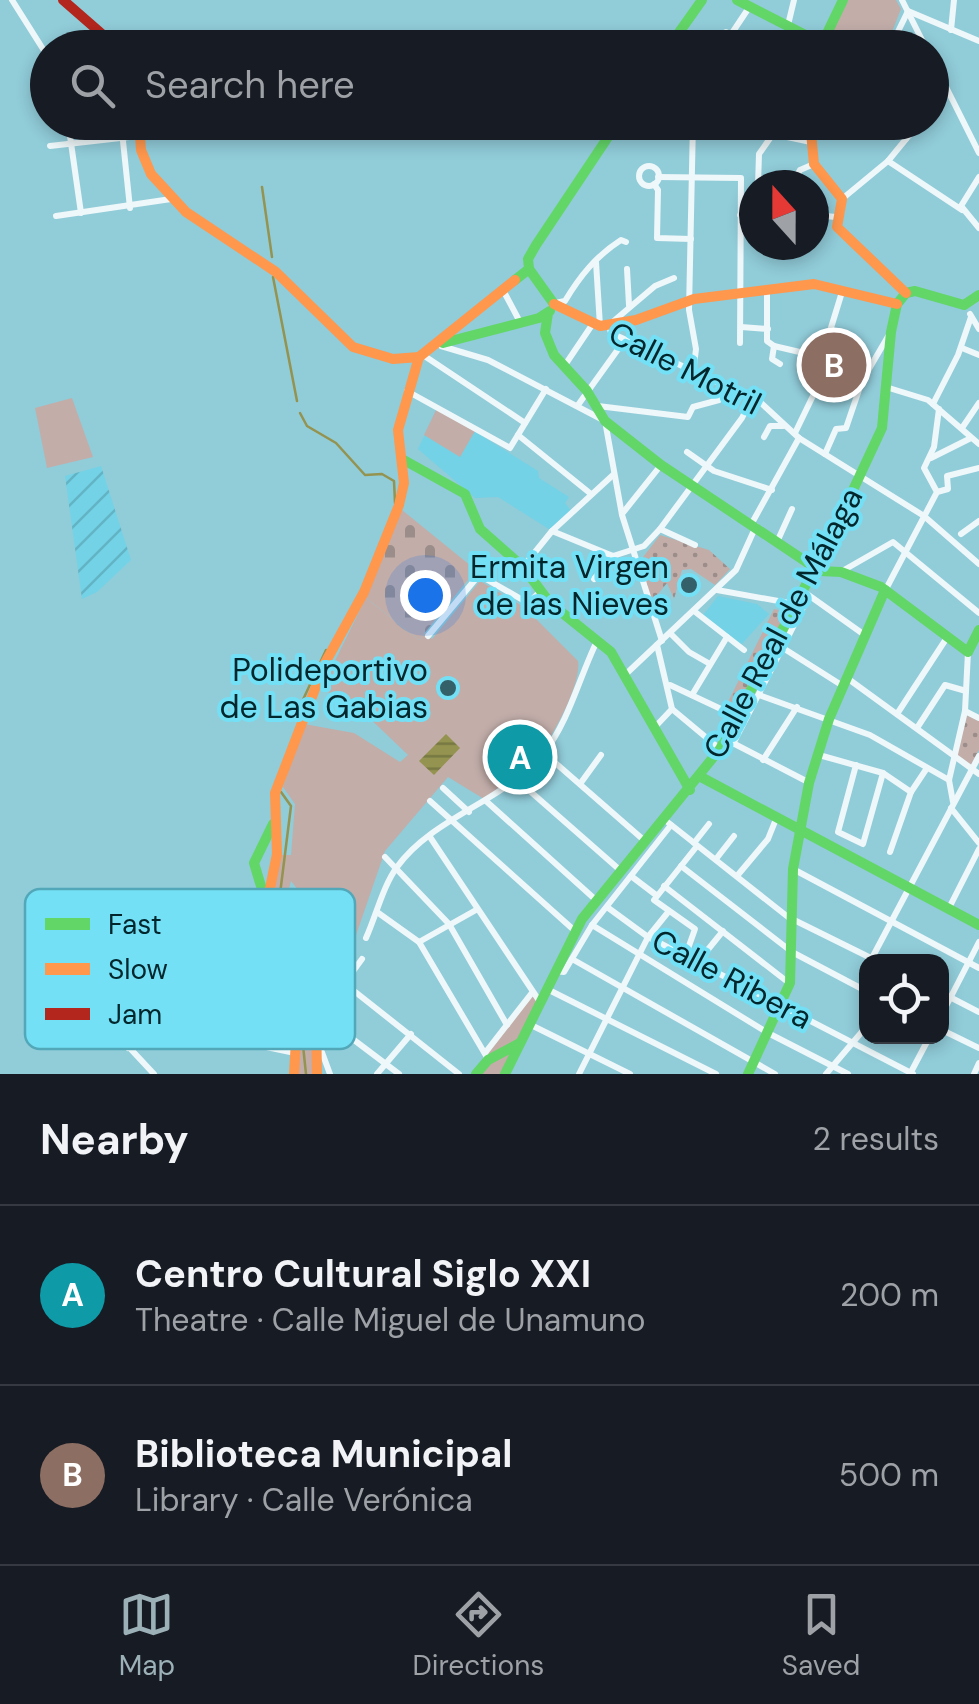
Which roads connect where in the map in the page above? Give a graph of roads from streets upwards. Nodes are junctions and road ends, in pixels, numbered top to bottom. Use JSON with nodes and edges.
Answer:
{"nodes":[{"id":1,"x":12,"y":0,"type":"edge"},
{"id":2,"x":62,"y":0,"type":"edge"},
{"id":3,"x":702,"y":0,"type":"edge"},
{"id":4,"x":737,"y":0,"type":"edge"},
{"id":5,"x":793,"y":0,"type":"edge"},
{"id":6,"x":843,"y":0,"type":"edge"},
{"id":7,"x":902,"y":0,"type":"edge"},
{"id":8,"x":954,"y":0,"type":"edge"},
{"id":9,"x":750,"y":6,"type":"junction"},
{"id":10,"x":908,"y":11,"type":"junction"},
{"id":11,"x":788,"y":26,"type":"junction"},
{"id":12,"x":31,"y":30,"type":"edge"},
{"id":13,"x":97,"y":30,"type":"edge"},
{"id":14,"x":681,"y":30,"type":"edge"},
{"id":15,"x":734,"y":30,"type":"edge"},
{"id":16,"x":795,"y":30,"type":"edge"},
{"id":17,"x":831,"y":30,"type":"edge"},
{"id":18,"x":899,"y":30,"type":"edge"},
{"id":19,"x":917,"y":30,"type":"edge"},
{"id":20,"x":951,"y":30,"type":"junction"},
{"id":21,"x":979,"y":41,"type":"edge"},
{"id":22,"x":949,"y":95,"type":"edge"},
{"id":23,"x":71,"y":140,"type":"edge"},
{"id":24,"x":106,"y":140,"type":"edge"},
{"id":25,"x":123,"y":140,"type":"edge"},
{"id":26,"x":139,"y":140,"type":"edge"},
{"id":27,"x":606,"y":140,"type":"edge"},
{"id":28,"x":693,"y":140,"type":"edge"},
{"id":29,"x":769,"y":140,"type":"edge"},
{"id":30,"x":802,"y":140,"type":"edge"},
{"id":31,"x":905,"y":140,"type":"edge"},
{"id":32,"x":811,"y":142,"type":"joint"},
{"id":33,"x":72,"y":144,"type":"junction"},
{"id":34,"x":50,"y":146,"type":"dead end"},
{"id":35,"x":979,"y":153,"type":"edge"},
{"id":36,"x":888,"y":161,"type":"junction"},
{"id":37,"x":814,"y":164,"type":"junction"},
{"id":38,"x":758,"y":170,"type":"edge"},
{"id":39,"x":800,"y":170,"type":"edge"},
{"id":40,"x":693,"y":176,"type":"junction"},
{"id":41,"x":979,"y":177,"type":"edge"},
{"id":42,"x":739,"y":178,"type":"edge"},
{"id":43,"x":172,"y":198,"type":"junction"},
{"id":44,"x":842,"y":199,"type":"junction"},
{"id":45,"x":130,"y":208,"type":"junction"},
{"id":46,"x":962,"y":210,"type":"junction"},
{"id":47,"x":81,"y":213,"type":"junction"},
{"id":48,"x":56,"y":216,"type":"dead end"},
{"id":49,"x":829,"y":217,"type":"edge"},
{"id":50,"x":836,"y":218,"type":"junction"},
{"id":51,"x":979,"y":228,"type":"edge"},
{"id":52,"x":691,"y":239,"type":"junction"},
{"id":53,"x":626,"y":242,"type":"dead end"},
{"id":54,"x":596,"y":260,"type":"junction"},
{"id":55,"x":740,"y":260,"type":"edge"},
{"id":56,"x":529,"y":269,"type":"junction"},
{"id":57,"x":627,"y":269,"type":"dead end"},
{"id":58,"x":674,"y":278,"type":"dead end"},
{"id":59,"x":767,"y":288,"type":"junction"},
{"id":60,"x":843,"y":288,"type":"junction"},
{"id":61,"x":503,"y":290,"type":"junction"},
{"id":62,"x":740,"y":293,"type":"junction"},
{"id":63,"x":906,"y":293,"type":"junction"},
{"id":64,"x":979,"y":295,"type":"edge"},
{"id":65,"x":690,"y":302,"type":"junction"},
{"id":66,"x":898,"y":304,"type":"junction"},
{"id":67,"x":964,"y":304,"type":"junction"},
{"id":68,"x":629,"y":305,"type":"junction"},
{"id":69,"x":551,"y":309,"type":"junction"},
{"id":70,"x":971,"y":317,"type":"junction"},
{"id":71,"x":520,"y":323,"type":"junction"},
{"id":72,"x":601,"y":324,"type":"junction"},
{"id":73,"x":740,"y":327,"type":"junction"},
{"id":74,"x":768,"y":329,"type":"junction"},
{"id":75,"x":979,"y":329,"type":"edge"},
{"id":76,"x":891,"y":332,"type":"junction"},
{"id":77,"x":624,"y":341,"type":"junction"},
{"id":78,"x":740,"y":343,"type":"dead end"},
{"id":79,"x":437,"y":345,"type":"junction"},
{"id":80,"x":774,"y":346,"type":"junction"},
{"id":81,"x":962,"y":348,"type":"junction"},
{"id":82,"x":979,"y":355,"type":"edge"},
{"id":83,"x":421,"y":356,"type":"junction"},
{"id":84,"x":780,"y":364,"type":"dead end"},
{"id":85,"x":565,"y":366,"type":"junction"},
{"id":86,"x":693,"y":374,"type":"junction"},
{"id":87,"x":862,"y":381,"type":"junction"},
{"id":88,"x":728,"y":388,"type":"junction"},
{"id":89,"x":889,"y":388,"type":"junction"},
{"id":90,"x":546,"y":389,"type":"junction"},
{"id":91,"x":407,"y":391,"type":"junction"},
{"id":92,"x":587,"y":391,"type":"junction"},
{"id":93,"x":752,"y":398,"type":"junction"},
{"id":94,"x":979,"y":403,"type":"edge"},
{"id":95,"x":578,"y":405,"type":"junction"},
{"id":96,"x":598,"y":406,"type":"junction"},
{"id":97,"x":936,"y":406,"type":"junction"},
{"id":98,"x":606,"y":421,"type":"junction"},
{"id":99,"x":525,"y":423,"type":"junction"},
{"id":100,"x":784,"y":426,"type":"junction"},
{"id":101,"x":962,"y":428,"type":"junction"},
{"id":102,"x":518,"y":435,"type":"junction"},
{"id":103,"x":797,"y":436,"type":"junction"},
{"id":104,"x":764,"y":437,"type":"dead end"},
{"id":105,"x":971,"y":438,"type":"junction"},
{"id":106,"x":979,"y":444,"type":"edge"},
{"id":107,"x":687,"y":452,"type":"dead end"},
{"id":108,"x":825,"y":454,"type":"junction"},
{"id":109,"x":402,"y":459,"type":"junction"},
{"id":110,"x":930,"y":459,"type":"junction"},
{"id":111,"x":661,"y":465,"type":"junction"},
{"id":112,"x":706,"y":466,"type":"junction"},
{"id":113,"x":979,"y":468,"type":"edge"},
{"id":114,"x":614,"y":475,"type":"junction"},
{"id":115,"x":860,"y":476,"type":"junction"},
{"id":116,"x":693,"y":487,"type":"junction"},
{"id":117,"x":772,"y":490,"type":"junction"},
{"id":118,"x":937,"y":492,"type":"junction"},
{"id":119,"x":591,"y":494,"type":"junction"},
{"id":120,"x":792,"y":510,"type":"dead end"},
{"id":121,"x":622,"y":516,"type":"junction"},
{"id":122,"x":924,"y":516,"type":"junction"},
{"id":123,"x":754,"y":525,"type":"junction"},
{"id":124,"x":977,"y":526,"type":"edge"},
{"id":125,"x":660,"y":529,"type":"junction"},
{"id":126,"x":552,"y":531,"type":"junction"},
{"id":127,"x":961,"y":534,"type":"dead end"},
{"id":128,"x":777,"y":542,"type":"junction"},
{"id":129,"x":695,"y":546,"type":"dead end"},
{"id":130,"x":632,"y":551,"type":"junction"},
{"id":131,"x":903,"y":551,"type":"junction"},
{"id":132,"x":613,"y":556,"type":"junction"},
{"id":133,"x":979,"y":564,"type":"edge"},
{"id":134,"x":524,"y":567,"type":"junction"},
{"id":135,"x":814,"y":567,"type":"junction"},
{"id":136,"x":844,"y":570,"type":"junction"},
{"id":137,"x":594,"y":579,"type":"dead end"},
{"id":138,"x":716,"y":590,"type":"junction"},
{"id":139,"x":885,"y":590,"type":"junction"},
{"id":140,"x":542,"y":591,"type":"junction"},
{"id":141,"x":806,"y":592,"type":"junction"},
{"id":142,"x":796,"y":604,"type":"junction"},
{"id":143,"x":694,"y":611,"type":"junction"},
{"id":144,"x":979,"y":613,"type":"edge"},
{"id":145,"x":979,"y":630,"type":"edge"},
{"id":146,"x":670,"y":633,"type":"junction"},
{"id":147,"x":428,"y":636,"type":"dead end"},
{"id":148,"x":948,"y":636,"type":"junction"},
{"id":149,"x":727,"y":637,"type":"junction"},
{"id":150,"x":868,"y":637,"type":"junction"},
{"id":151,"x":598,"y":640,"type":"junction"},
{"id":152,"x":659,"y":643,"type":"junction"},
{"id":153,"x":783,"y":648,"type":"junction"},
{"id":154,"x":744,"y":650,"type":"dead end"},
{"id":155,"x":968,"y":652,"type":"junction"},
{"id":156,"x":979,"y":662,"type":"edge"},
{"id":157,"x":710,"y":664,"type":"junction"},
{"id":158,"x":627,"y":673,"type":"junction"},
{"id":159,"x":845,"y":682,"type":"junction"},
{"id":160,"x":669,"y":684,"type":"junction"},
{"id":161,"x":967,"y":691,"type":"junction"},
{"id":162,"x":759,"y":695,"type":"junction"},
{"id":163,"x":692,"y":696,"type":"junction"},
{"id":164,"x":797,"y":708,"type":"junction"},
{"id":165,"x":672,"y":709,"type":"junction"},
{"id":166,"x":965,"y":711,"type":"junction"},
{"id":167,"x":897,"y":714,"type":"junction"},
{"id":168,"x":738,"y":717,"type":"junction"},
{"id":169,"x":979,"y":718,"type":"edge"},
{"id":170,"x":829,"y":719,"type":"junction"},
{"id":171,"x":654,"y":728,"type":"junction"},
{"id":172,"x":917,"y":728,"type":"junction"},
{"id":173,"x":726,"y":744,"type":"junction"},
{"id":174,"x":544,"y":753,"type":"junction"},
{"id":175,"x":601,"y":755,"type":"dead end"},
{"id":176,"x":818,"y":755,"type":"junction"},
{"id":177,"x":955,"y":756,"type":"junction"},
{"id":178,"x":979,"y":756,"type":"edge"},
{"id":179,"x":763,"y":760,"type":"junction"},
{"id":180,"x":856,"y":765,"type":"junction"},
{"id":181,"x":927,"y":768,"type":"junction"},
{"id":182,"x":975,"y":771,"type":"edge"},
{"id":183,"x":883,"y":772,"type":"junction"},
{"id":184,"x":701,"y":777,"type":"junction"},
{"id":185,"x":515,"y":778,"type":"junction"},
{"id":186,"x":949,"y":780,"type":"junction"},
{"id":187,"x":809,"y":782,"type":"junction"},
{"id":188,"x":580,"y":784,"type":"junction"},
{"id":189,"x":442,"y":788,"type":"dead end"},
{"id":190,"x":690,"y":790,"type":"junction"},
{"id":191,"x":912,"y":792,"type":"junction"},
{"id":192,"x":430,"y":801,"type":"dead end"},
{"id":193,"x":486,"y":801,"type":"junction"},
{"id":194,"x":952,"y":806,"type":"junction"},
{"id":195,"x":469,"y":812,"type":"junction"},
{"id":196,"x":776,"y":819,"type":"junction"},
{"id":197,"x":454,"y":822,"type":"junction"},
{"id":198,"x":668,"y":823,"type":"junction"},
{"id":199,"x":272,"y":824,"type":"junction"},
{"id":200,"x":709,"y":824,"type":"dead end"},
{"id":201,"x":800,"y":831,"type":"junction"},
{"id":202,"x":430,"y":836,"type":"junction"},
{"id":203,"x":734,"y":836,"type":"dead end"},
{"id":204,"x":646,"y":842,"type":"junction"},
{"id":205,"x":696,"y":844,"type":"junction"},
{"id":206,"x":979,"y":848,"type":"edge"},
{"id":207,"x":890,"y":852,"type":"dead end"},
{"id":208,"x":385,"y":856,"type":"dead end"},
{"id":209,"x":716,"y":859,"type":"junction"},
{"id":210,"x":681,"y":866,"type":"junction"},
{"id":211,"x":397,"y":867,"type":"junction"},
{"id":212,"x":794,"y":869,"type":"junction"},
{"id":213,"x":626,"y":874,"type":"junction"},
{"id":214,"x":737,"y":876,"type":"junction"},
{"id":215,"x":664,"y":886,"type":"junction"},
{"id":216,"x":262,"y":889,"type":"edge"},
{"id":217,"x":270,"y":889,"type":"edge"},
{"id":218,"x":908,"y":890,"type":"junction"},
{"id":219,"x":656,"y":895,"type":"junction"},
{"id":220,"x":602,"y":904,"type":"junction"},
{"id":221,"x":476,"y":910,"type":"junction"},
{"id":222,"x":669,"y":910,"type":"junction"},
{"id":223,"x":948,"y":910,"type":"junction"},
{"id":224,"x":378,"y":912,"type":"junction"},
{"id":225,"x":793,"y":918,"type":"junction"},
{"id":226,"x":891,"y":922,"type":"junction"},
{"id":227,"x":449,"y":924,"type":"junction"},
{"id":228,"x":979,"y":925,"type":"edge"},
{"id":229,"x":592,"y":926,"type":"junction"},
{"id":230,"x":575,"y":931,"type":"junction"},
{"id":231,"x":722,"y":931,"type":"junction"},
{"id":232,"x":648,"y":937,"type":"junction"},
{"id":233,"x":366,"y":938,"type":"dead end"},
{"id":234,"x":419,"y":942,"type":"junction"},
{"id":235,"x":979,"y":942,"type":"edge"},
{"id":236,"x":792,"y":952,"type":"junction"},
{"id":237,"x":863,"y":954,"type":"edge"},
{"id":238,"x":878,"y":954,"type":"edge"},
{"id":239,"x":640,"y":955,"type":"junction"},
{"id":240,"x":685,"y":956,"type":"junction"},
{"id":241,"x":362,"y":959,"type":"dead end"},
{"id":242,"x":572,"y":960,"type":"junction"},
{"id":243,"x":968,"y":962,"type":"junction"},
{"id":244,"x":697,"y":963,"type":"junction"},
{"id":245,"x":355,"y":968,"type":"edge"},
{"id":246,"x":979,"y":968,"type":"edge"},
{"id":247,"x":555,"y":970,"type":"junction"},
{"id":248,"x":790,"y":983,"type":"junction"},
{"id":249,"x":624,"y":986,"type":"junction"},
{"id":250,"x":546,"y":988,"type":"junction"},
{"id":251,"x":859,"y":988,"type":"edge"},
{"id":252,"x":355,"y":991,"type":"edge"},
{"id":253,"x":536,"y":998,"type":"junction"},
{"id":254,"x":950,"y":998,"type":"joint"},
{"id":255,"x":781,"y":1006,"type":"junction"},
{"id":256,"x":979,"y":1012,"type":"edge"},
{"id":257,"x":606,"y":1020,"type":"junction"},
{"id":258,"x":530,"y":1024,"type":"junction"},
{"id":259,"x":507,"y":1025,"type":"junction"},
{"id":260,"x":768,"y":1033,"type":"junction"},
{"id":261,"x":949,"y":1033,"type":"edge"},
{"id":262,"x":411,"y":1034,"type":"junction"},
{"id":263,"x":859,"y":1036,"type":"edge"},
{"id":264,"x":355,"y":1042,"type":"edge"},
{"id":265,"x":854,"y":1042,"type":"junction"},
{"id":266,"x":520,"y":1043,"type":"junction"},
{"id":267,"x":926,"y":1044,"type":"edge"},
{"id":268,"x":979,"y":1048,"type":"edge"},
{"id":269,"x":129,"y":1049,"type":"edge"},
{"id":270,"x":277,"y":1049,"type":"edge"},
{"id":271,"x":295,"y":1049,"type":"edge"},
{"id":272,"x":316,"y":1049,"type":"edge"},
{"id":273,"x":320,"y":1049,"type":"edge"},
{"id":274,"x":296,"y":1053,"type":"junction"},
{"id":275,"x":590,"y":1054,"type":"junction"},
{"id":276,"x":487,"y":1057,"type":"junction"},
{"id":277,"x":979,"y":1063,"type":"edge"},
{"id":278,"x":386,"y":1064,"type":"junction"},
{"id":279,"x":833,"y":1066,"type":"junction"},
{"id":280,"x":752,"y":1069,"type":"edge"},
{"id":281,"x":152,"y":1073,"type":"edge"},
{"id":282,"x":294,"y":1074,"type":"edge"},
{"id":283,"x":317,"y":1074,"type":"edge"},
{"id":284,"x":330,"y":1074,"type":"edge"},
{"id":285,"x":377,"y":1074,"type":"edge"},
{"id":286,"x":398,"y":1074,"type":"edge"},
{"id":287,"x":460,"y":1074,"type":"edge"},
{"id":288,"x":476,"y":1074,"type":"edge"},
{"id":289,"x":506,"y":1074,"type":"edge"},
{"id":290,"x":579,"y":1074,"type":"edge"},
{"id":291,"x":630,"y":1074,"type":"edge"},
{"id":292,"x":716,"y":1074,"type":"edge"},
{"id":293,"x":774,"y":1074,"type":"edge"},
{"id":294,"x":826,"y":1074,"type":"edge"},
{"id":295,"x":848,"y":1074,"type":"edge"},
{"id":296,"x":911,"y":1074,"type":"edge"},
{"id":297,"x":974,"y":1074,"type":"edge"}],
"edges":[{"from":1,"to":12,"type":"street"},
{"from":2,"to":13,"type":"street"},
{"from":3,"to":14,"type":"street"},
{"from":4,"to":9,"type":"street"},
{"from":5,"to":11,"type":"street"},
{"from":6,"to":17,"type":"street"},
{"from":7,"to":10,"type":"street"},
{"from":8,"to":20,"type":"street"},
{"from":9,"to":11,"type":"street"},
{"from":9,"to":15,"type":"street"},
{"from":10,"to":18,"type":"street"},
{"from":10,"to":19,"type":"street"},
{"from":10,"to":20,"type":"street"},
{"from":11,"to":16,"type":"street"},
{"from":20,"to":21,"type":"street"},
{"from":22,"to":35,"type":"street"},
{"from":23,"to":33,"type":"street"},
{"from":24,"to":33,"type":"street"},
{"from":25,"to":45,"type":"street"},
{"from":26,"to":43,"type":"street"},
{"from":27,"to":56,"type":"street"},
{"from":28,"to":40,"type":"street"},
{"from":29,"to":38,"type":"street"},
{"from":30,"to":32,"type":"street"},
{"from":31,"to":36,"type":"street"},
{"from":32,"to":37,"type":"street"},
{"from":33,"to":34,"type":"street"},
{"from":33,"to":47,"type":"street"},
{"from":36,"to":44,"type":"street"},
{"from":36,"to":46,"type":"street"},
{"from":37,"to":39,"type":"street"},
{"from":37,"to":44,"type":"street"},
{"from":40,"to":42,"type":"street"},
{"from":40,"to":52,"type":"street"},
{"from":40,"to":52,"type":"street"},
{"from":41,"to":46,"type":"street"},
{"from":43,"to":45,"type":"street"},
{"from":43,"to":83,"type":"street"},
{"from":44,"to":50,"type":"street"},
{"from":45,"to":47,"type":"street"},
{"from":46,"to":51,"type":"street"},
{"from":47,"to":48,"type":"street"},
{"from":49,"to":50,"type":"street"},
{"from":50,"to":63,"type":"street"},
{"from":52,"to":65,"type":"street"},
{"from":53,"to":54,"type":"street"},
{"from":54,"to":69,"type":"street"},
{"from":54,"to":72,"type":"street"},
{"from":55,"to":62,"type":"street"},
{"from":56,"to":61,"type":"street"},
{"from":56,"to":69,"type":"street"},
{"from":57,"to":68,"type":"street"},
{"from":58,"to":68,"type":"street"},
{"from":59,"to":60,"type":"street"},
{"from":59,"to":62,"type":"street"},
{"from":59,"to":74,"type":"street"},
{"from":60,"to":66,"type":"street"},
{"from":60,"to":80,"type":"street"},
{"from":61,"to":71,"type":"street"},
{"from":61,"to":79,"type":"street"},
{"from":62,"to":65,"type":"street"},
{"from":62,"to":73,"type":"street"},
{"from":63,"to":66,"type":"street","name":"Calle Real de Málaga"},
{"from":63,"to":67,"type":"street"},
{"from":64,"to":67,"type":"street"},
{"from":65,"to":72,"type":"street"},
{"from":65,"to":86,"type":"street"},
{"from":66,"to":76,"type":"street","name":"Calle Real de Málaga"},
{"from":67,"to":70,"type":"street"},
{"from":68,"to":72,"type":"street"},
{"from":69,"to":71,"type":"street"},
{"from":69,"to":72,"type":"street","name":"Calle Motril"},
{"from":69,"to":85,"type":"street"},
{"from":70,"to":75,"type":"street"},
{"from":70,"to":81,"type":"street"},
{"from":71,"to":79,"type":"street"},
{"from":72,"to":77,"type":"street","name":"Calle Motril"},
{"from":72,"to":85,"type":"street"},
{"from":73,"to":74,"type":"street"},
{"from":73,"to":78,"type":"street"},
{"from":74,"to":80,"type":"street"},
{"from":76,"to":87,"type":"street"},
{"from":76,"to":89,"type":"street","name":"Calle Real de Málaga"},
{"from":77,"to":86,"type":"street","name":"Calle Motril"},
{"from":77,"to":92,"type":"street"},
{"from":79,"to":83,"type":"street"},
{"from":79,"to":90,"type":"street"},
{"from":80,"to":84,"type":"street"},
{"from":81,"to":82,"type":"street"},
{"from":81,"to":97,"type":"street"},
{"from":83,"to":91,"type":"street"},
{"from":83,"to":99,"type":"street"},
{"from":85,"to":92,"type":"street"},
{"from":86,"to":88,"type":"street","name":"Calle Motril"},
{"from":87,"to":103,"type":"street"},
{"from":87,"to":108,"type":"street"},
{"from":88,"to":93,"type":"street","name":"Calle Motril"},
{"from":88,"to":96,"type":"street"},
{"from":89,"to":97,"type":"street"},
{"from":89,"to":115,"type":"street","name":"Calle Real de Málaga"},
{"from":90,"to":95,"type":"street"},
{"from":90,"to":99,"type":"street"},
{"from":91,"to":102,"type":"street"},
{"from":91,"to":109,"type":"street"},
{"from":92,"to":95,"type":"street"},
{"from":92,"to":96,"type":"street"},
{"from":93,"to":100,"type":"street","name":"Calle Motril"},
{"from":93,"to":112,"type":"street"},
{"from":94,"to":101,"type":"street"},
{"from":95,"to":98,"type":"street"},
{"from":96,"to":98,"type":"street"},
{"from":97,"to":101,"type":"street"},
{"from":97,"to":110,"type":"street"},
{"from":98,"to":111,"type":"street"},
{"from":98,"to":114,"type":"street"},
{"from":99,"to":102,"type":"street"},
{"from":100,"to":103,"type":"street","name":"Calle Motril"},
{"from":100,"to":104,"type":"street"},
{"from":101,"to":105,"type":"street"},
{"from":102,"to":119,"type":"street"},
{"from":103,"to":108,"type":"street","name":"Calle Motril"},
{"from":103,"to":117,"type":"street"},
{"from":105,"to":106,"type":"street"},
{"from":105,"to":110,"type":"street"},
{"from":107,"to":112,"type":"street"},
{"from":108,"to":115,"type":"street","name":"Calle Motril"},
{"from":109,"to":134,"type":"street"},
{"from":109,"to":199,"type":"street"},
{"from":110,"to":118,"type":"street"},
{"from":111,"to":116,"type":"street"},
{"from":111,"to":121,"type":"street"},
{"from":112,"to":116,"type":"street"},
{"from":112,"to":117,"type":"street"},
{"from":113,"to":118,"type":"street"},
{"from":114,"to":119,"type":"street"},
{"from":114,"to":121,"type":"street"},
{"from":115,"to":122,"type":"street","name":"Calle Motril"},
{"from":115,"to":135,"type":"street","name":"Calle Real de Málaga"},
{"from":116,"to":123,"type":"street"},
{"from":116,"to":125,"type":"street"},
{"from":117,"to":123,"type":"street"},
{"from":118,"to":122,"type":"street"},
{"from":119,"to":126,"type":"street"},
{"from":120,"to":128,"type":"street"},
{"from":121,"to":130,"type":"street"},
{"from":122,"to":131,"type":"street"},
{"from":122,"to":133,"type":"street","name":"Calle Motril"},
{"from":123,"to":128,"type":"street"},
{"from":123,"to":138,"type":"street"},
{"from":124,"to":127,"type":"street"},
{"from":125,"to":129,"type":"street"},
{"from":125,"to":130,"type":"street"},
{"from":126,"to":132,"type":"street"},
{"from":126,"to":134,"type":"street"},
{"from":128,"to":135,"type":"street"},
{"from":130,"to":132,"type":"street"},
{"from":130,"to":152,"type":"street"},
{"from":131,"to":136,"type":"street"},
{"from":131,"to":139,"type":"street"},
{"from":131,"to":144,"type":"street"},
{"from":132,"to":137,"type":"street"},
{"from":134,"to":140,"type":"street"},
{"from":135,"to":136,"type":"street"},
{"from":135,"to":141,"type":"street","name":"Calle Real de Málaga"},
{"from":136,"to":139,"type":"street"},
{"from":138,"to":142,"type":"street"},
{"from":138,"to":143,"type":"street"},
{"from":139,"to":148,"type":"street"},
{"from":139,"to":150,"type":"street"},
{"from":140,"to":147,"type":"street"},
{"from":140,"to":151,"type":"street"},
{"from":141,"to":142,"type":"street","name":"Calle Real de Málaga"},
{"from":141,"to":150,"type":"street"},
{"from":141,"to":153,"type":"street","name":"Calle Real de Málaga"},
{"from":142,"to":168,"type":"street","name":"Calle Real de Málaga"},
{"from":143,"to":146,"type":"street"},
{"from":143,"to":149,"type":"street"},
{"from":145,"to":155,"type":"street"},
{"from":146,"to":152,"type":"street"},
{"from":146,"to":157,"type":"street"},
{"from":148,"to":155,"type":"street"},
{"from":148,"to":167,"type":"street"},
{"from":149,"to":154,"type":"street"},
{"from":149,"to":157,"type":"street"},
{"from":150,"to":159,"type":"street"},
{"from":151,"to":158,"type":"street"},
{"from":151,"to":174,"type":"street"},
{"from":152,"to":158,"type":"street"},
{"from":152,"to":160,"type":"street"},
{"from":153,"to":159,"type":"street"},
{"from":153,"to":162,"type":"street","name":"Calle Real de Málaga"},
{"from":155,"to":156,"type":"street"},
{"from":155,"to":161,"type":"street"},
{"from":157,"to":163,"type":"street"},
{"from":158,"to":171,"type":"street"},
{"from":159,"to":167,"type":"street"},
{"from":159,"to":170,"type":"street"},
{"from":160,"to":163,"type":"street"},
{"from":160,"to":165,"type":"street"},
{"from":161,"to":166,"type":"street"},
{"from":161,"to":172,"type":"street"},
{"from":162,"to":164,"type":"street"},
{"from":162,"to":173,"type":"street","name":"Calle Real de Málaga"},
{"from":163,"to":168,"type":"street"},
{"from":164,"to":170,"type":"street"},
{"from":164,"to":179,"type":"street"},
{"from":165,"to":171,"type":"street"},
{"from":165,"to":173,"type":"street"},
{"from":166,"to":169,"type":"street"},
{"from":166,"to":177,"type":"street"},
{"from":167,"to":172,"type":"street"},
{"from":168,"to":173,"type":"street","name":"Calle Real de Málaga"},
{"from":170,"to":176,"type":"street"},
{"from":170,"to":181,"type":"street"},
{"from":171,"to":190,"type":"street"},
{"from":172,"to":177,"type":"street"},
{"from":173,"to":179,"type":"street"},
{"from":173,"to":184,"type":"street","name":"Calle Real de Málaga"},
{"from":174,"to":185,"type":"street"},
{"from":174,"to":188,"type":"street"},
{"from":175,"to":188,"type":"street"},
{"from":176,"to":180,"type":"street"},
{"from":176,"to":187,"type":"street"},
{"from":177,"to":182,"type":"street"},
{"from":177,"to":186,"type":"street"},
{"from":178,"to":182,"type":"street"},
{"from":179,"to":187,"type":"street"},
{"from":180,"to":183,"type":"street"},
{"from":180,"to":183,"type":"street"},
{"from":181,"to":186,"type":"street"},
{"from":181,"to":191,"type":"street"},
{"from":182,"to":194,"type":"street"},
{"from":183,"to":191,"type":"street"},
{"from":184,"to":190,"type":"street","name":"Calle Real de Málaga"},
{"from":184,"to":196,"type":"street"},
{"from":185,"to":193,"type":"street"},
{"from":185,"to":213,"type":"street"},
{"from":186,"to":194,"type":"street"},
{"from":187,"to":201,"type":"street"},
{"from":188,"to":204,"type":"street"},
{"from":189,"to":195,"type":"street"},
{"from":190,"to":198,"type":"street","name":"Calle Real de Málaga"},
{"from":191,"to":207,"type":"street"},
{"from":192,"to":197,"type":"street"},
{"from":193,"to":195,"type":"street"},
{"from":193,"to":220,"type":"street","name":"Calle Ribera"},
{"from":194,"to":206,"type":"street"},
{"from":194,"to":218,"type":"street"},
{"from":195,"to":197,"type":"street"},
{"from":196,"to":201,"type":"street"},
{"from":196,"to":214,"type":"street"},
{"from":197,"to":202,"type":"street"},
{"from":197,"to":230,"type":"street"},
{"from":198,"to":204,"type":"street","name":"Calle Real de Málaga"},
{"from":198,"to":205,"type":"street"},
{"from":198,"to":213,"type":"street","name":"Calle Real de Málaga"},
{"from":199,"to":216,"type":"street"},
{"from":199,"to":217,"type":"street"},
{"from":200,"to":205,"type":"street"},
{"from":201,"to":212,"type":"street"},
{"from":201,"to":218,"type":"street"},
{"from":202,"to":211,"type":"street"},
{"from":202,"to":221,"type":"street"},
{"from":203,"to":209,"type":"street"},
{"from":204,"to":213,"type":"street","name":"Calle Real de Málaga"},
{"from":205,"to":209,"type":"street"},
{"from":205,"to":210,"type":"street"},
{"from":206,"to":223,"type":"street"},
{"from":208,"to":211,"type":"street"},
{"from":209,"to":214,"type":"street"},
{"from":210,"to":215,"type":"street"},
{"from":210,"to":236,"type":"street"},
{"from":211,"to":224,"type":"street"},
{"from":211,"to":227,"type":"street"},
{"from":212,"to":225,"type":"street"},
{"from":212,"to":226,"type":"street"},
{"from":213,"to":219,"type":"street"},
{"from":213,"to":220,"type":"street","name":"Calle Real de Málaga"},
{"from":214,"to":225,"type":"street"},
{"from":215,"to":219,"type":"street"},
{"from":215,"to":231,"type":"street"},
{"from":218,"to":223,"type":"street"},
{"from":218,"to":226,"type":"street"},
{"from":219,"to":222,"type":"street"},
{"from":220,"to":229,"type":"street","name":"Calle Real de Málaga"},
{"from":220,"to":230,"type":"street","name":"Calle Real de Málaga"},
{"from":220,"to":232,"type":"street","name":"Calle Ribera"},
{"from":221,"to":227,"type":"street"},
{"from":221,"to":253,"type":"street"},
{"from":222,"to":232,"type":"street"},
{"from":222,"to":240,"type":"street"},
{"from":223,"to":228,"type":"street"},
{"from":224,"to":233,"type":"street"},
{"from":224,"to":234,"type":"street"},
{"from":225,"to":236,"type":"street"},
{"from":225,"to":237,"type":"street"},
{"from":226,"to":238,"type":"street"},
{"from":226,"to":243,"type":"street"},
{"from":227,"to":234,"type":"street"},
{"from":227,"to":259,"type":"street"},
{"from":229,"to":239,"type":"street"},
{"from":229,"to":242,"type":"street","name":"Calle Real de Málaga"},
{"from":230,"to":247,"type":"street","name":"Calle Real de Málaga"},
{"from":231,"to":244,"type":"street"},
{"from":231,"to":248,"type":"street"},
{"from":232,"to":239,"type":"street"},
{"from":232,"to":240,"type":"street","name":"Calle Ribera"},
{"from":234,"to":276,"type":"street"},
{"from":235,"to":243,"type":"street"},
{"from":236,"to":248,"type":"street"},
{"from":236,"to":251,"type":"street"},
{"from":239,"to":249,"type":"street"},
{"from":239,"to":260,"type":"street"},
{"from":240,"to":244,"type":"street","name":"Calle Ribera"},
{"from":241,"to":245,"type":"street"},
{"from":242,"to":247,"type":"street","name":"Calle Real de Málaga"},
{"from":242,"to":249,"type":"street"},
{"from":243,"to":246,"type":"street"},
{"from":243,"to":254,"type":"street"},
{"from":244,"to":255,"type":"street","name":"Calle Ribera"},
{"from":247,"to":250,"type":"street","name":"Calle Real de Málaga"},
{"from":248,"to":255,"type":"street"},
{"from":249,"to":257,"type":"street"},
{"from":249,"to":280,"type":"street"},
{"from":250,"to":253,"type":"street","name":"Calle Real de Málaga"},
{"from":250,"to":257,"type":"street"},
{"from":252,"to":262,"type":"street"},
{"from":253,"to":258,"type":"street","name":"Calle Real de Málaga"},
{"from":253,"to":259,"type":"street"},
{"from":254,"to":256,"type":"street"},
{"from":255,"to":260,"type":"street"},
{"from":255,"to":265,"type":"street","name":"Calle Ribera"},
{"from":257,"to":275,"type":"street"},
{"from":257,"to":292,"type":"street"},
{"from":258,"to":266,"type":"street","name":"Calle Real de Málaga"},
{"from":258,"to":275,"type":"street"},
{"from":259,"to":276,"type":"street"},
{"from":260,"to":279,"type":"street"},
{"from":260,"to":280,"type":"street"},
{"from":261,"to":268,"type":"street"},
{"from":262,"to":278,"type":"street"},
{"from":262,"to":287,"type":"street"},
{"from":263,"to":265,"type":"street"},
{"from":264,"to":278,"type":"street"},
{"from":265,"to":279,"type":"street"},
{"from":265,"to":296,"type":"street","name":"Calle Ribera"},
{"from":266,"to":276,"type":"street"},
{"from":266,"to":289,"type":"street","name":"Calle Real de Málaga"},
{"from":267,"to":296,"type":"street"},
{"from":269,"to":281,"type":"street"},
{"from":270,"to":274,"type":"street"},
{"from":271,"to":274,"type":"street"},
{"from":272,"to":283,"type":"street"},
{"from":273,"to":284,"type":"street"},
{"from":274,"to":282,"type":"street"},
{"from":275,"to":290,"type":"street"},
{"from":275,"to":291,"type":"street"},
{"from":276,"to":288,"type":"street"},
{"from":277,"to":297,"type":"street"},
{"from":278,"to":285,"type":"street"},
{"from":278,"to":286,"type":"street"},
{"from":279,"to":294,"type":"street"},
{"from":279,"to":295,"type":"street"},
{"from":280,"to":293,"type":"street"}]}
